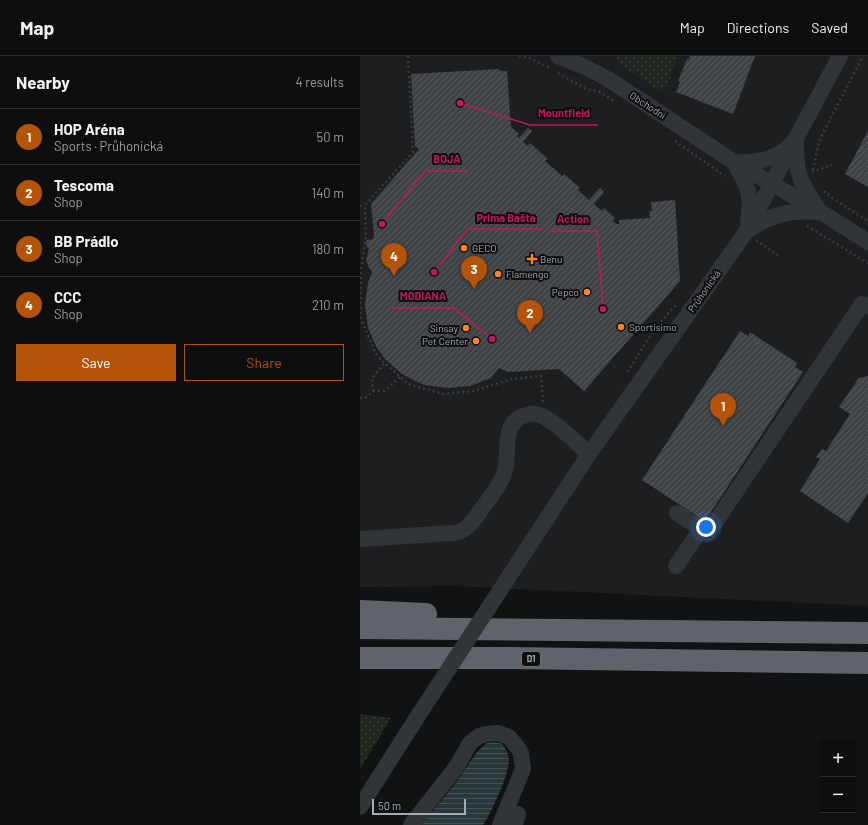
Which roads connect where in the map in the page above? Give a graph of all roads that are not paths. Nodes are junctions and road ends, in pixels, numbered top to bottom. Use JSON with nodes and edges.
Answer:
{"nodes":[{"id":1,"x":558,"y":56,"type":"edge"},
{"id":2,"x":840,"y":56,"type":"edge"},
{"id":3,"x":796,"y":140,"type":"junction"},
{"id":4,"x":734,"y":162,"type":"junction"},
{"id":5,"x":772,"y":184,"type":"junction"},
{"id":6,"x":821,"y":212,"type":"junction"},
{"id":7,"x":754,"y":236,"type":"junction"},
{"id":8,"x":868,"y":242,"type":"edge"},
{"id":9,"x":868,"y":306,"type":"edge"},
{"id":10,"x":589,"y":454,"type":"junction"},
{"id":11,"x":677,"y":513,"type":"dead end"},
{"id":12,"x":701,"y":529,"type":"junction"},
{"id":13,"x":360,"y":539,"type":"edge"},
{"id":14,"x":676,"y":566,"type":"dead end"},
{"id":15,"x":360,"y":611,"type":"edge"},
{"id":16,"x":360,"y":628,"type":"edge"},
{"id":17,"x":622,"y":630,"type":"junction"},
{"id":18,"x":868,"y":633,"type":"edge"},
{"id":19,"x":360,"y":658,"type":"edge"},
{"id":20,"x":868,"y":663,"type":"edge"},
{"id":21,"x":360,"y":807,"type":"edge"},
{"id":22,"x":411,"y":825,"type":"edge"},
{"id":23,"x":500,"y":825,"type":"edge"}],
"edges":[{"from":1,"to":4,"type":"street","name":"Obchodní"},
{"from":2,"to":3,"type":"street","name":"Průhonická"},
{"from":3,"to":4,"type":"street"},
{"from":3,"to":5,"type":"street","name":"Průhonická"},
{"from":3,"to":6,"type":"street"},
{"from":4,"to":5,"type":"street","name":"Obchodní"},
{"from":4,"to":7,"type":"street","name":"Obchodní"},
{"from":5,"to":6,"type":"street","name":"Obchodní"},
{"from":5,"to":7,"type":"street","name":"Průhonická"},
{"from":6,"to":7,"type":"street"},
{"from":6,"to":8,"type":"street","name":"Obchodní"},
{"from":7,"to":10,"type":"street","name":"Průhonická"},
{"from":9,"to":12,"type":"street"},
{"from":10,"to":13,"type":"street"},
{"from":10,"to":21,"type":"street","name":"Průhonická","bridge":true},
{"from":11,"to":12,"type":"street"},
{"from":12,"to":14,"type":"street"},
{"from":15,"to":17,"type":"highway"},
{"from":16,"to":17,"type":"highway"},
{"from":17,"to":18,"type":"highway"},
{"from":19,"to":20,"type":"highway","number":"D1"},
{"from":22,"to":23,"type":"street"}]}
